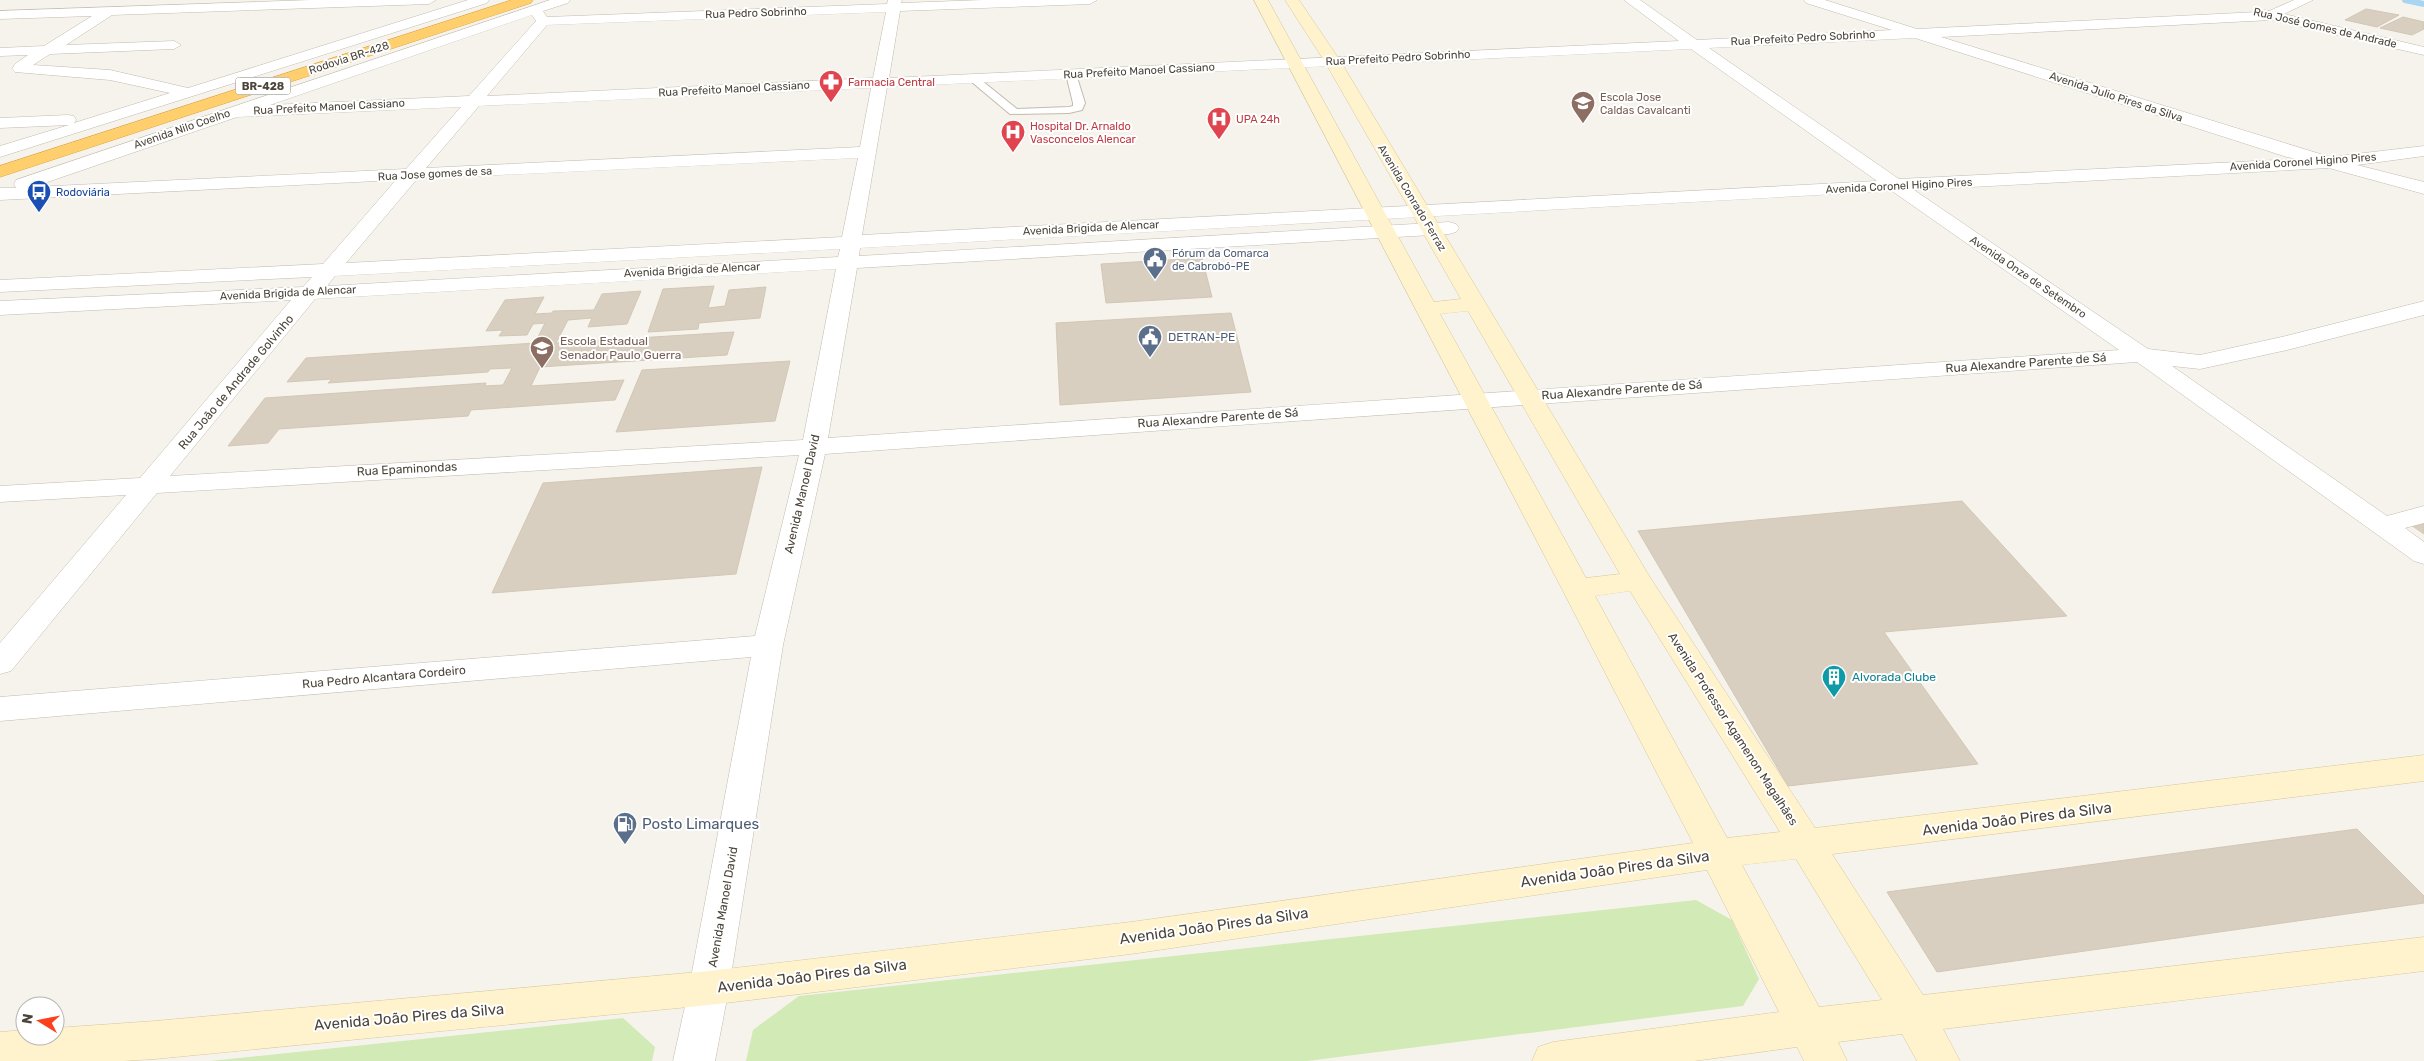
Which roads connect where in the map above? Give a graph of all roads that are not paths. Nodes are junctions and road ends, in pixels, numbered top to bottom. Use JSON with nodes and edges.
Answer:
{"nodes":[{"id":1,"x":128,"y":0,"type":"edge"},
{"id":2,"x":430,"y":0,"type":"edge"},
{"id":3,"x":482,"y":0,"type":"edge"},
{"id":4,"x":564,"y":0,"type":"edge"},
{"id":5,"x":1090,"y":0,"type":"edge"},
{"id":6,"x":1261,"y":0,"type":"edge"},
{"id":7,"x":1292,"y":0,"type":"edge"},
{"id":8,"x":1631,"y":0,"type":"edge"},
{"id":9,"x":1811,"y":0,"type":"edge"},
{"id":10,"x":2306,"y":0,"type":"edge"},
{"id":11,"x":895,"y":4,"type":"edge"},
{"id":12,"x":2214,"y":4,"type":"dead end"},
{"id":13,"x":2248,"y":4,"type":"dead end"},
{"id":14,"x":535,"y":10,"type":"edge"},
{"id":15,"x":110,"y":11,"type":"junction"},
{"id":16,"x":2275,"y":13,"type":"junction"},
{"id":17,"x":0,"y":15,"type":"edge"},
{"id":18,"x":1308,"y":24,"type":"junction"},
{"id":19,"x":1276,"y":26,"type":"junction"},
{"id":20,"x":1915,"y":33,"type":"junction"},
{"id":21,"x":2424,"y":42,"type":"edge"},
{"id":22,"x":1696,"y":44,"type":"junction"},
{"id":23,"x":174,"y":45,"type":"dead end"},
{"id":24,"x":44,"y":51,"type":"junction"},
{"id":25,"x":2424,"y":51,"type":"edge"},
{"id":26,"x":0,"y":52,"type":"edge"},
{"id":27,"x":1333,"y":62,"type":"junction"},
{"id":28,"x":1296,"y":64,"type":"junction"},
{"id":29,"x":1071,"y":74,"type":"junction"},
{"id":30,"x":972,"y":78,"type":"junction"},
{"id":31,"x":879,"y":82,"type":"junction"},
{"id":32,"x":188,"y":93,"type":"junction"},
{"id":33,"x":476,"y":101,"type":"junction"},
{"id":34,"x":232,"y":112,"type":"junction"},
{"id":35,"x":104,"y":118,"type":"junction"},
{"id":36,"x":0,"y":122,"type":"edge"},
{"id":37,"x":1370,"y":128,"type":"junction"},
{"id":38,"x":1333,"y":131,"type":"junction"},
{"id":39,"x":0,"y":152,"type":"edge"},
{"id":40,"x":869,"y":152,"type":"junction"},
{"id":41,"x":2420,"y":154,"type":"edge"},
{"id":42,"x":2327,"y":163,"type":"junction"},
{"id":43,"x":2424,"y":170,"type":"edge"},
{"id":44,"x":0,"y":172,"type":"edge"},
{"id":45,"x":2116,"y":174,"type":"junction"},
{"id":46,"x":410,"y":175,"type":"junction"},
{"id":47,"x":2372,"y":175,"type":"junction"},
{"id":48,"x":2424,"y":188,"type":"edge"},
{"id":49,"x":2146,"y":190,"type":"junction"},
{"id":50,"x":0,"y":193,"type":"edge"},
{"id":51,"x":2077,"y":194,"type":"dead end"},
{"id":52,"x":1893,"y":195,"type":"junction"},
{"id":53,"x":1656,"y":199,"type":"junction"},
{"id":54,"x":1950,"y":202,"type":"dead end"},
{"id":55,"x":1921,"y":204,"type":"junction"},
{"id":56,"x":1419,"y":210,"type":"junction"},
{"id":57,"x":1374,"y":212,"type":"junction"},
{"id":58,"x":1671,"y":216,"type":"dead end"},
{"id":59,"x":1162,"y":224,"type":"junction"},
{"id":60,"x":1469,"y":227,"type":"dead end"},
{"id":61,"x":1431,"y":229,"type":"junction"},
{"id":62,"x":1384,"y":231,"type":"junction"},
{"id":63,"x":851,"y":241,"type":"junction"},
{"id":64,"x":1168,"y":244,"type":"junction"},
{"id":65,"x":592,"y":256,"type":"junction"},
{"id":66,"x":847,"y":262,"type":"junction"},
{"id":67,"x":329,"y":270,"type":"junction"},
{"id":68,"x":582,"y":276,"type":"junction"},
{"id":69,"x":67,"y":282,"type":"junction"},
{"id":70,"x":0,"y":286,"type":"edge"},
{"id":71,"x":309,"y":293,"type":"junction"},
{"id":72,"x":1475,"y":304,"type":"junction"},
{"id":73,"x":41,"y":305,"type":"junction"},
{"id":74,"x":0,"y":308,"type":"edge"},
{"id":75,"x":2424,"y":308,"type":"edge"},
{"id":76,"x":1426,"y":309,"type":"junction"},
{"id":77,"x":2142,"y":355,"type":"junction"},
{"id":78,"x":1530,"y":396,"type":"junction"},
{"id":79,"x":1474,"y":400,"type":"junction"},
{"id":80,"x":814,"y":447,"type":"junction"},
{"id":81,"x":151,"y":483,"type":"junction"},
{"id":82,"x":0,"y":494,"type":"edge"},
{"id":83,"x":2424,"y":514,"type":"edge"},
{"id":84,"x":2382,"y":526,"type":"junction"},
{"id":85,"x":2424,"y":555,"type":"edge"},
{"id":86,"x":1638,"y":581,"type":"junction"},
{"id":87,"x":1577,"y":589,"type":"junction"},
{"id":88,"x":768,"y":645,"type":"junction"},
{"id":89,"x":0,"y":663,"type":"edge"},
{"id":90,"x":0,"y":709,"type":"edge"},
{"id":91,"x":2424,"y":768,"type":"edge"},
{"id":92,"x":1807,"y":844,"type":"junction"},
{"id":93,"x":1717,"y":854,"type":"junction"},
{"id":94,"x":2424,"y":954,"type":"edge"},
{"id":95,"x":709,"y":988,"type":"junction"},
{"id":96,"x":1914,"y":1015,"type":"junction"},
{"id":97,"x":1808,"y":1026,"type":"junction"},
{"id":98,"x":0,"y":1051,"type":"edge"},
{"id":99,"x":694,"y":1061,"type":"edge"},
{"id":100,"x":1553,"y":1061,"type":"edge"},
{"id":101,"x":1826,"y":1061,"type":"edge"},
{"id":102,"x":1940,"y":1061,"type":"edge"}],
"edges":[{"from":1,"to":15,"type":"street"},
{"from":2,"to":15,"type":"street"},
{"from":3,"to":32,"type":"street"},
{"from":4,"to":14,"type":"street","name":"Avenida Nilo Coelho"},
{"from":5,"to":11,"type":"street","name":"Rua Pedro Sobrinho"},
{"from":6,"to":19,"type":"street"},
{"from":7,"to":18,"type":"street","name":"Avenida Conrado Ferraz"},
{"from":8,"to":22,"type":"street","name":"Avenida Onze de Setembro"},
{"from":9,"to":20,"type":"street","name":"Avenida Julio Pires da Silva"},
{"from":10,"to":16,"type":"street","name":"Rua Prefeito Pedro Sobrinho"},
{"from":11,"to":14,"type":"street","name":"Rua Pedro Sobrinho"},
{"from":11,"to":31,"type":"street","name":"Avenida Manoel David"},
{"from":12,"to":16,"type":"street","name":"Rua José Gomes de Andrade"},
{"from":13,"to":16,"type":"street"},
{"from":14,"to":33,"type":"street","name":"Rua João de Andrade Golvinho"},
{"from":14,"to":34,"type":"street","name":"Avenida Nilo Coelho"},
{"from":14,"to":44,"type":"highway","name":"Rodovia BR-428","number":"BR-428"},
{"from":15,"to":17,"type":"street"},
{"from":15,"to":24,"type":"street"},
{"from":16,"to":20,"type":"street","name":"Rua Prefeito Pedro Sobrinho"},
{"from":16,"to":21,"type":"street"},
{"from":16,"to":25,"type":"street","name":"Rua José Gomes de Andrade"},
{"from":18,"to":19,"type":"street"},
{"from":18,"to":27,"type":"street","name":"Avenida Conrado Ferraz"},
{"from":19,"to":28,"type":"street"},
{"from":20,"to":22,"type":"street","name":"Rua Prefeito Pedro Sobrinho"},
{"from":20,"to":42,"type":"street","name":"Avenida Julio Pires da Silva"},
{"from":22,"to":27,"type":"street","name":"Rua Prefeito Pedro Sobrinho"},
{"from":22,"to":52,"type":"street","name":"Avenida Onze de Setembro"},
{"from":23,"to":24,"type":"street"},
{"from":24,"to":26,"type":"street"},
{"from":24,"to":32,"type":"street"},
{"from":27,"to":28,"type":"street","name":"Rua Prefeito Pedro Sobrinho"},
{"from":27,"to":37,"type":"street","name":"Avenida Conrado Ferraz"},
{"from":28,"to":29,"type":"street","name":"Rua Prefeito Manoel Cassiano"},
{"from":28,"to":38,"type":"street"},
{"from":29,"to":30,"type":"street","name":"Rua Prefeito Manoel Cassiano"},
{"from":29,"to":30,"type":"lane"},
{"from":30,"to":31,"type":"street","name":"Rua Prefeito Manoel Cassiano"},
{"from":31,"to":33,"type":"street","name":"Rua Prefeito Manoel Cassiano"},
{"from":31,"to":40,"type":"street","name":"Avenida Manoel David"},
{"from":32,"to":35,"type":"street"},
{"from":33,"to":34,"type":"street","name":"Rua Prefeito Manoel Cassiano"},
{"from":33,"to":46,"type":"street","name":"Rua João de Andrade Golvinho"},
{"from":34,"to":50,"type":"street","name":"Avenida Nilo Coelho"},
{"from":35,"to":36,"type":"street"},
{"from":35,"to":39,"type":"street"},
{"from":37,"to":38,"type":"street"},
{"from":37,"to":56,"type":"street","name":"Avenida Conrado Ferraz"},
{"from":38,"to":57,"type":"street"},
{"from":40,"to":46,"type":"street","name":"Rua Jose gomes de sa"},
{"from":40,"to":63,"type":"street","name":"Avenida Manoel David"},
{"from":41,"to":42,"type":"street","name":"Avenida Coronel Higino Pires"},
{"from":42,"to":45,"type":"street","name":"Avenida Coronel Higino Pires"},
{"from":42,"to":47,"type":"street","name":"Avenida Julio Pires da Silva"},
{"from":43,"to":47,"type":"street","name":"Avenida Coronel Higino Pires"},
{"from":45,"to":49,"type":"street"},
{"from":45,"to":52,"type":"street","name":"Avenida Coronel Higino Pires"},
{"from":46,"to":50,"type":"street","name":"Rua Jose gomes de sa"},
{"from":46,"to":67,"type":"street","name":"Rua João de Andrade Golvinho"},
{"from":47,"to":48,"type":"street","name":"Avenida Julio Pires da Silva"},
{"from":47,"to":49,"type":"street","name":"Avenida Coronel Higino Pires"},
{"from":49,"to":51,"type":"street","name":"Avenida Coronel Higino Pires"},
{"from":52,"to":53,"type":"street","name":"Avenida Coronel Higino Pires"},
{"from":52,"to":55,"type":"street","name":"Avenida Onze de Setembro"},
{"from":53,"to":56,"type":"street","name":"Avenida Coronel Higino Pires"},
{"from":53,"to":58,"type":"street"},
{"from":54,"to":55,"type":"street","name":"Avenida Coronel Higino Pires"},
{"from":55,"to":77,"type":"street","name":"Avenida Onze de Setembro"},
{"from":56,"to":57,"type":"street","name":"Avenida Coronel Higino Pires"},
{"from":56,"to":61,"type":"street","name":"Avenida Conrado Ferraz"},
{"from":57,"to":59,"type":"street","name":"Avenida Brigida de Alencar"},
{"from":57,"to":62,"type":"street"},
{"from":59,"to":63,"type":"street","name":"Avenida Brigida de Alencar"},
{"from":59,"to":64,"type":"street"},
{"from":60,"to":61,"type":"street"},
{"from":61,"to":62,"type":"street"},
{"from":61,"to":72,"type":"street","name":"Avenida Conrado Ferraz"},
{"from":62,"to":64,"type":"street","name":"Avenida Brigida de Alencar"},
{"from":62,"to":76,"type":"street"},
{"from":63,"to":65,"type":"street","name":"Avenida Brigida de Alencar"},
{"from":63,"to":66,"type":"street","name":"Avenida Manoel David"},
{"from":64,"to":66,"type":"street","name":"Avenida Brigida de Alencar"},
{"from":65,"to":67,"type":"street","name":"Avenida Brigida de Alencar"},
{"from":65,"to":68,"type":"street"},
{"from":66,"to":68,"type":"street","name":"Avenida Brigida de Alencar"},
{"from":66,"to":80,"type":"street","name":"Avenida Manoel David"},
{"from":67,"to":69,"type":"street","name":"Avenida Brigida de Alencar"},
{"from":67,"to":71,"type":"street","name":"Rua João de Andrade Golvinho"},
{"from":68,"to":71,"type":"street","name":"Avenida Brigida de Alencar"},
{"from":69,"to":70,"type":"street","name":"Avenida Brigida de Alencar"},
{"from":69,"to":73,"type":"street"},
{"from":71,"to":73,"type":"street","name":"Avenida Brigida de Alencar"},
{"from":71,"to":81,"type":"street","name":"Rua João de Andrade Golvinho"},
{"from":72,"to":76,"type":"street"},
{"from":72,"to":78,"type":"street","name":"Avenida Conrado Ferraz"},
{"from":73,"to":74,"type":"street","name":"Avenida Brigida de Alencar"},
{"from":75,"to":77,"type":"street","name":"Rua Alexandre Parente de Sá"},
{"from":76,"to":79,"type":"street"},
{"from":77,"to":78,"type":"street","name":"Rua Alexandre Parente de Sá"},
{"from":77,"to":84,"type":"street","name":"Avenida Onze de Setembro"},
{"from":78,"to":79,"type":"street","name":"Rua Alexandre Parente de Sá"},
{"from":78,"to":86,"type":"street","name":"Avenida Professor Agamenon Magalhães"},
{"from":79,"to":80,"type":"street","name":"Rua Alexandre Parente de Sá"},
{"from":79,"to":87,"type":"street"},
{"from":80,"to":81,"type":"street","name":"Rua Epaminondas"},
{"from":80,"to":88,"type":"street","name":"Avenida Manoel David"},
{"from":81,"to":82,"type":"street","name":"Rua Epaminondas"},
{"from":81,"to":89,"type":"street","name":"Rua João de Andrade Golvinho"},
{"from":83,"to":84,"type":"street"},
{"from":84,"to":85,"type":"street","name":"Avenida Onze de Setembro"},
{"from":86,"to":87,"type":"street"},
{"from":86,"to":92,"type":"street","name":"Avenida Professor Agamenon Magalhães"},
{"from":87,"to":93,"type":"street"},
{"from":88,"to":90,"type":"street","name":"Rua Pedro Alcantara Cordeiro"},
{"from":88,"to":95,"type":"street","name":"Avenida Manoel David"},
{"from":91,"to":92,"type":"street","name":"Avenida João Pires da Silva"},
{"from":92,"to":93,"type":"street","name":"Avenida João Pires da Silva"},
{"from":92,"to":96,"type":"street","name":"Avenida Professor Agamenon Magalhães"},
{"from":93,"to":95,"type":"street","name":"Avenida João Pires da Silva"},
{"from":93,"to":97,"type":"street"},
{"from":94,"to":96,"type":"street"},
{"from":95,"to":98,"type":"street","name":"Avenida João Pires da Silva"},
{"from":95,"to":99,"type":"street","name":"Avenida Manoel David"},
{"from":96,"to":97,"type":"street"},
{"from":96,"to":102,"type":"street","name":"Avenida Professor Agamenon Magalhães"},
{"from":97,"to":100,"type":"street"},
{"from":97,"to":101,"type":"street"}]}
